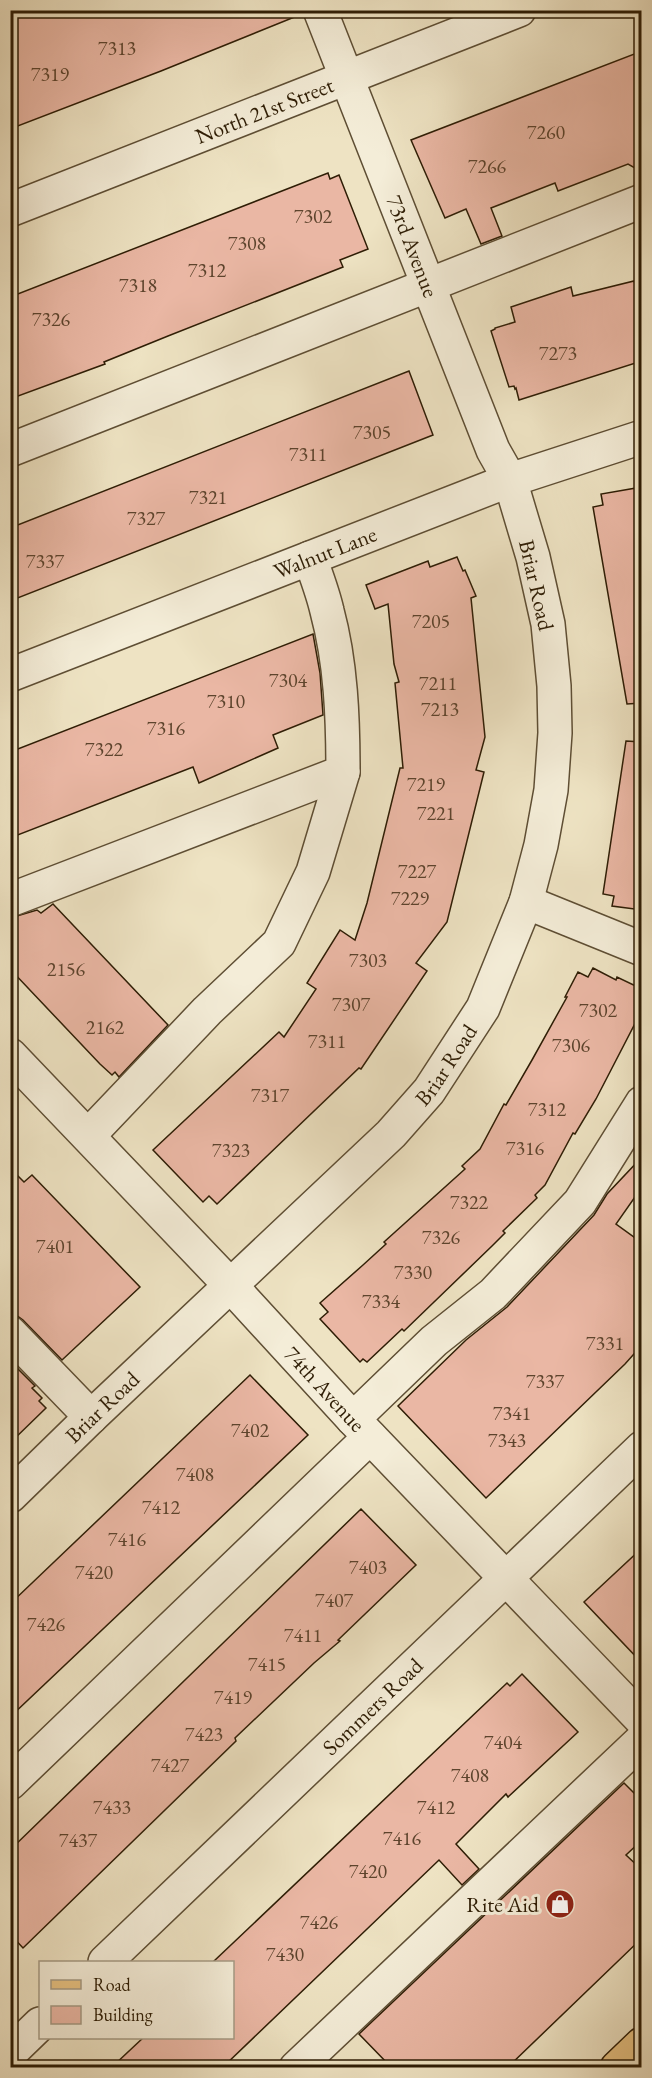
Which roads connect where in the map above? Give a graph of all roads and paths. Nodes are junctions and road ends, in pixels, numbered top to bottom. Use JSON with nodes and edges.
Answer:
{"nodes":[{"id":1,"x":320,"y":10,"type":"edge"},
{"id":2,"x":519,"y":10,"type":"edge"},
{"id":3,"x":347,"y":78,"type":"junction"},
{"id":4,"x":642,"y":201,"type":"edge"},
{"id":5,"x":10,"y":210,"type":"edge"},
{"id":6,"x":428,"y":286,"type":"junction"},
{"id":7,"x":642,"y":437,"type":"edge"},
{"id":8,"x":10,"y":450,"type":"edge"},
{"id":9,"x":510,"y":480,"type":"junction"},
{"id":10,"x":310,"y":558,"type":"junction"},
{"id":11,"x":10,"y":675,"type":"edge"},
{"id":12,"x":343,"y":772,"type":"junction"},
{"id":13,"x":10,"y":900,"type":"edge"},
{"id":14,"x":526,"y":902,"type":"junction"},
{"id":15,"x":642,"y":949,"type":"edge"},
{"id":16,"x":10,"y":1055,"type":"edge"},
{"id":17,"x":642,"y":1103,"type":"edge"},
{"id":18,"x":88,"y":1136,"type":"junction"},
{"id":19,"x":231,"y":1286,"type":"junction"},
{"id":20,"x":10,"y":1333,"type":"edge"},
{"id":21,"x":91,"y":1417,"type":"junction"},
{"id":22,"x":362,"y":1428,"type":"junction"},
{"id":23,"x":642,"y":1448,"type":"edge"},
{"id":24,"x":10,"y":1496,"type":"edge"},
{"id":25,"x":507,"y":1579,"type":"junction"},
{"id":26,"x":640,"y":1720,"type":"edge"},
{"id":27,"x":10,"y":1783,"type":"edge"},
{"id":28,"x":106,"y":1961,"type":"edge"},
{"id":29,"x":39,"y":2025,"type":"edge"},
{"id":30,"x":642,"y":2044,"type":"edge"},
{"id":31,"x":10,"y":2053,"type":"edge"},
{"id":32,"x":296,"y":2067,"type":"edge"},
{"id":33,"x":617,"y":2067,"type":"edge"}],
"edges":[{"from":1,"to":3,"type":"street","name":"73rd Avenue"},
{"from":2,"to":3,"type":"street","name":"North 21st Street"},
{"from":3,"to":5,"type":"street","name":"North 21st Street"},
{"from":3,"to":6,"type":"street","name":"73rd Avenue"},
{"from":4,"to":6,"type":"street"},
{"from":6,"to":8,"type":"street"},
{"from":6,"to":9,"type":"street","name":"73rd Avenue"},
{"from":7,"to":9,"type":"street","name":"Walnut Lane"},
{"from":9,"to":10,"type":"street","name":"Walnut Lane"},
{"from":9,"to":14,"type":"street","name":"Briar Road"},
{"from":10,"to":11,"type":"street","name":"Walnut Lane"},
{"from":10,"to":12,"type":"street"},
{"from":12,"to":13,"type":"street"},
{"from":12,"to":18,"type":"street"},
{"from":14,"to":15,"type":"street"},
{"from":14,"to":19,"type":"street","name":"Briar Road"},
{"from":16,"to":18,"type":"street","name":"74th Avenue"},
{"from":17,"to":22,"type":"street"},
{"from":18,"to":19,"type":"street","name":"74th Avenue"},
{"from":19,"to":21,"type":"street","name":"Briar Road"},
{"from":19,"to":22,"type":"street","name":"74th Avenue"},
{"from":20,"to":21,"type":"street"},
{"from":21,"to":24,"type":"street","name":"Briar Road"},
{"from":22,"to":25,"type":"street","name":"74th Avenue"},
{"from":22,"to":27,"type":"street"},
{"from":23,"to":25,"type":"street","name":"Sommers Road"},
{"from":25,"to":26,"type":"street","name":"74th Avenue"},
{"from":25,"to":28,"type":"street","name":"Sommers Road"},
{"from":26,"to":32,"type":"street"},
{"from":29,"to":31,"type":"street"},
{"from":30,"to":33,"type":"main road"}]}
